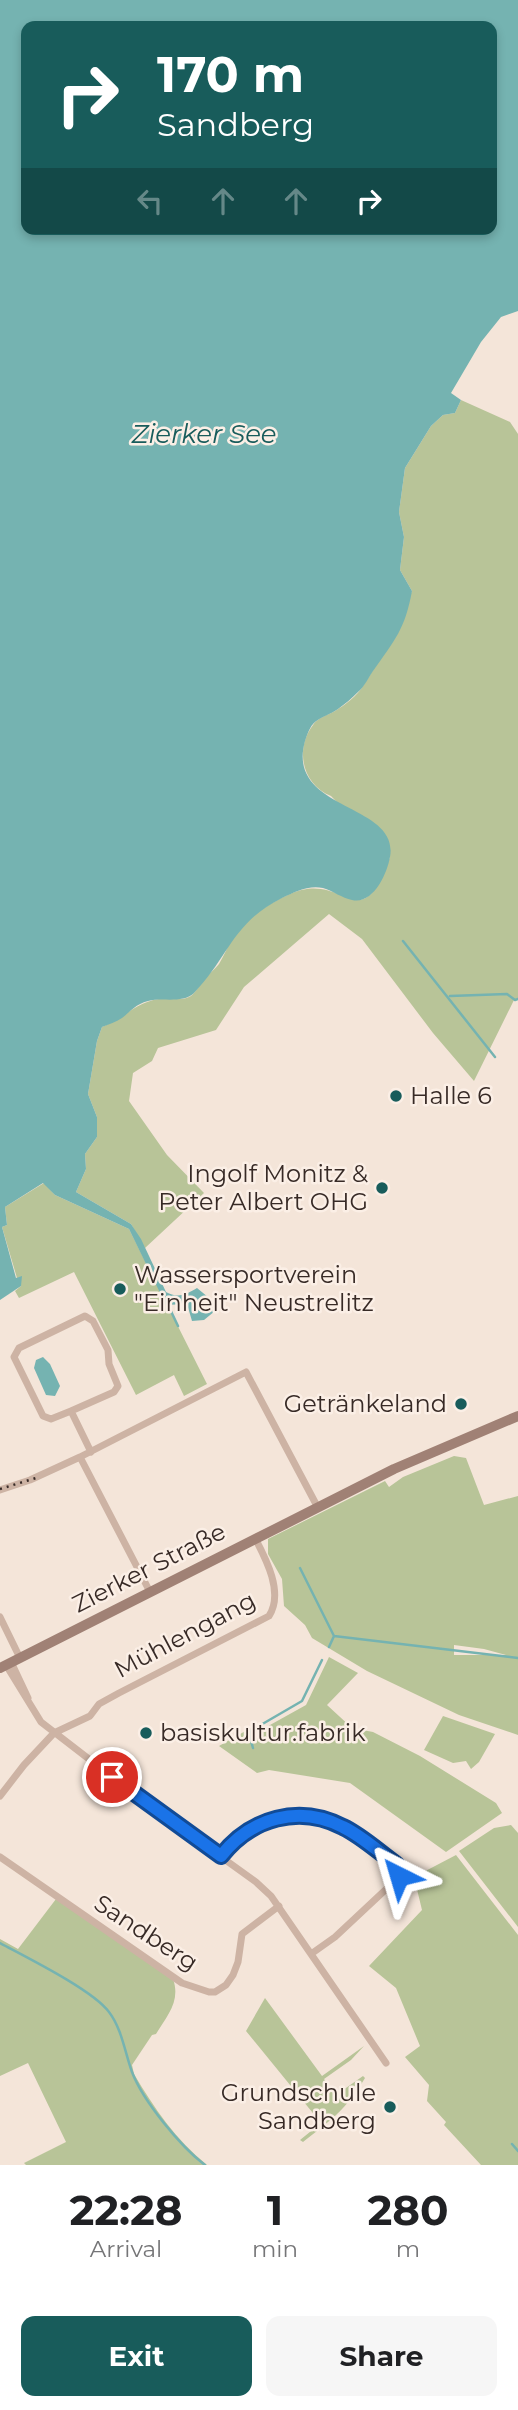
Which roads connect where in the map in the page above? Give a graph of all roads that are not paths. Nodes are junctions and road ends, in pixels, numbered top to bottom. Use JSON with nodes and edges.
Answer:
{"nodes":[{"id":1,"x":71,"y":1411,"type":"junction"},
{"id":2,"x":518,"y":1416,"type":"edge"},
{"id":3,"x":91,"y":1451,"type":"junction"},
{"id":4,"x":80,"y":1457,"type":"junction"},
{"id":5,"x":0,"y":1490,"type":"edge"},
{"id":6,"x":317,"y":1507,"type":"junction"},
{"id":7,"x":255,"y":1538,"type":"junction"},
{"id":8,"x":150,"y":1592,"type":"junction"},
{"id":9,"x":0,"y":1617,"type":"edge"},
{"id":10,"x":9,"y":1663,"type":"edge"},
{"id":11,"x":54,"y":1733,"type":"junction"},
{"id":12,"x":0,"y":1796,"type":"edge"},
{"id":13,"x":221,"y":1856,"type":"junction"},
{"id":14,"x":0,"y":1857,"type":"edge"},
{"id":15,"x":279,"y":1906,"type":"junction"},
{"id":16,"x":311,"y":1954,"type":"junction"},
{"id":17,"x":386,"y":2063,"type":"dead end"}],
"edges":[{"from":1,"to":1,"type":"street"},
{"from":1,"to":3,"type":"street"},
{"from":2,"to":6,"type":"main road","name":"Zierker Straße"},
{"from":3,"to":4,"type":"street"},
{"from":3,"to":6,"type":"street"},
{"from":4,"to":5,"type":"street"},
{"from":4,"to":8,"type":"street"},
{"from":6,"to":7,"type":"main road","name":"Zierker Straße"},
{"from":7,"to":8,"type":"main road","name":"Zierker Straße"},
{"from":7,"to":11,"type":"street","name":"Mühlengang"},
{"from":8,"to":10,"type":"main road","name":"Zierker Straße"},
{"from":9,"to":10,"type":"street"},
{"from":10,"to":11,"type":"street"},
{"from":11,"to":12,"type":"street"},
{"from":11,"to":13,"type":"street"},
{"from":13,"to":15,"type":"street"},
{"from":13,"to":16,"type":"street"},
{"from":14,"to":15,"type":"street","name":"Sandberg"},
{"from":15,"to":16,"type":"street"},
{"from":16,"to":17,"type":"street"}]}
